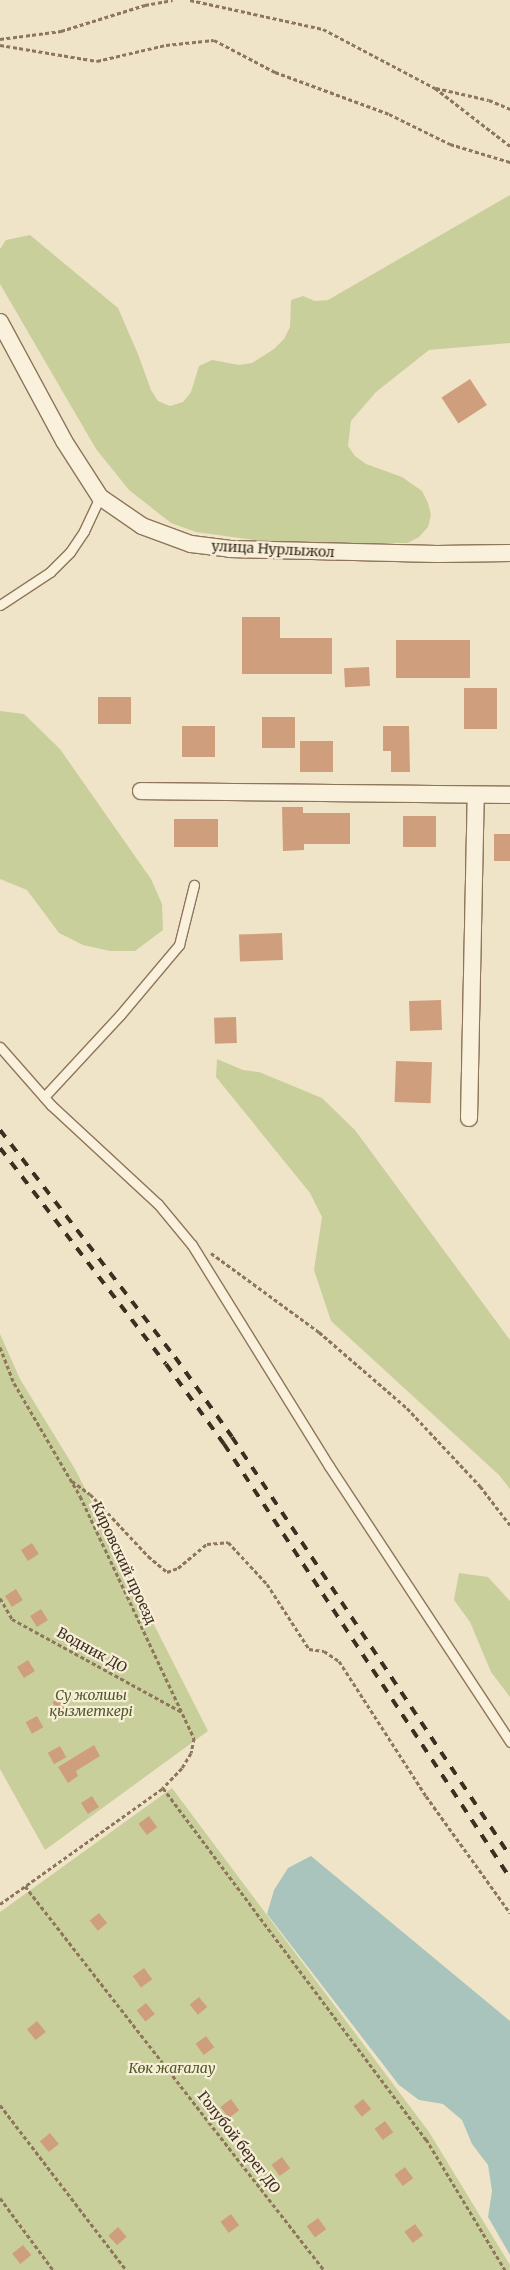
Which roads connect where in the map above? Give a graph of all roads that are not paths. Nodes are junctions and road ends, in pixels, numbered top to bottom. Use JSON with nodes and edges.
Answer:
{"nodes":[{"id":1,"x":0,"y":322,"type":"edge"},
{"id":2,"x":100,"y":497,"type":"junction"},
{"id":3,"x":510,"y":553,"type":"edge"},
{"id":4,"x":0,"y":605,"type":"edge"},
{"id":5,"x":141,"y":791,"type":"dead end"},
{"id":6,"x":476,"y":795,"type":"junction"},
{"id":7,"x":510,"y":795,"type":"edge"},
{"id":8,"x":194,"y":885,"type":"dead end"},
{"id":9,"x":0,"y":1047,"type":"edge"},
{"id":10,"x":44,"y":1096,"type":"junction"},
{"id":11,"x":469,"y":1118,"type":"dead end"},
{"id":12,"x":510,"y":1742,"type":"edge"}],
"edges":[{"from":1,"to":2,"type":"street","name":"улица Нурлыжол"},
{"from":2,"to":3,"type":"street","name":"улица Нурлыжол"},
{"from":2,"to":4,"type":"lane"},
{"from":5,"to":6,"type":"street"},
{"from":6,"to":7,"type":"street"},
{"from":6,"to":11,"type":"street"},
{"from":8,"to":10,"type":"lane"},
{"from":9,"to":10,"type":"lane"},
{"from":10,"to":12,"type":"lane"}]}
